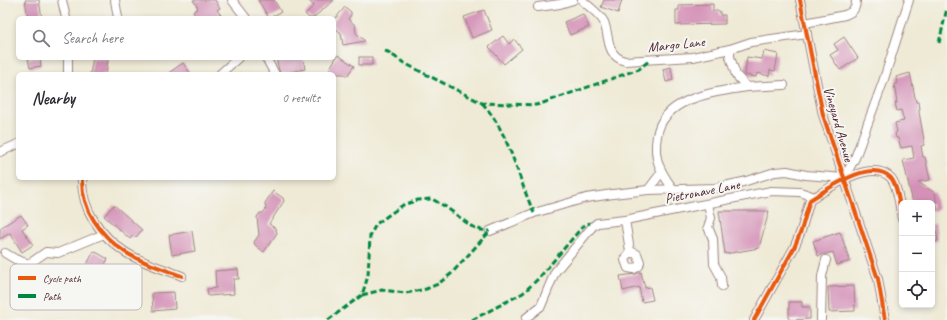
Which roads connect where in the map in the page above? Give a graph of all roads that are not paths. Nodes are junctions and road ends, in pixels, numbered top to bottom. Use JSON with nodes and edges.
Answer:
{"nodes":[{"id":1,"x":62,"y":0,"type":"edge"},
{"id":2,"x":115,"y":0,"type":"edge"},
{"id":3,"x":232,"y":0,"type":"edge"},
{"id":4,"x":574,"y":0,"type":"edge"},
{"id":5,"x":582,"y":0,"type":"edge"},
{"id":6,"x":800,"y":0,"type":"edge"},
{"id":7,"x":856,"y":0,"type":"edge"},
{"id":8,"x":909,"y":0,"type":"edge"},
{"id":9,"x":538,"y":7,"type":"dead end"},
{"id":10,"x":66,"y":16,"type":"edge"},
{"id":11,"x":118,"y":16,"type":"edge"},
{"id":12,"x":244,"y":16,"type":"edge"},
{"id":13,"x":805,"y":23,"type":"junction"},
{"id":14,"x":807,"y":34,"type":"junction"},
{"id":15,"x":730,"y":49,"type":"junction"},
{"id":16,"x":68,"y":60,"type":"edge"},
{"id":17,"x":236,"y":60,"type":"edge"},
{"id":18,"x":267,"y":60,"type":"edge"},
{"id":19,"x":68,"y":72,"type":"edge"},
{"id":20,"x":222,"y":72,"type":"edge"},
{"id":21,"x":274,"y":72,"type":"edge"},
{"id":22,"x":784,"y":85,"type":"dead end"},
{"id":23,"x":747,"y":87,"type":"junction"},
{"id":24,"x":16,"y":145,"type":"edge"},
{"id":25,"x":0,"y":152,"type":"edge"},
{"id":26,"x":661,"y":173,"type":"junction"},
{"id":27,"x":844,"y":178,"type":"junction"},
{"id":28,"x":82,"y":180,"type":"edge"},
{"id":29,"x":673,"y":189,"type":"junction"},
{"id":30,"x":648,"y":190,"type":"junction"},
{"id":31,"x":815,"y":197,"type":"junction"},
{"id":32,"x":899,"y":203,"type":"edge"},
{"id":33,"x":708,"y":204,"type":"junction"},
{"id":34,"x":625,"y":220,"type":"junction"},
{"id":35,"x":490,"y":231,"type":"dead end"},
{"id":36,"x":104,"y":234,"type":"junction"},
{"id":37,"x":630,"y":251,"type":"dead end"},
{"id":38,"x":5,"y":252,"type":"dead end"},
{"id":39,"x":826,"y":260,"type":"dead end"},
{"id":40,"x":182,"y":276,"type":"dead end"},
{"id":41,"x":722,"y":286,"type":"dead end"},
{"id":42,"x":526,"y":318,"type":"dead end"},
{"id":43,"x":754,"y":320,"type":"edge"},
{"id":44,"x":821,"y":320,"type":"edge"},
{"id":45,"x":885,"y":320,"type":"edge"}],
"edges":[{"from":1,"to":10,"type":"street"},
{"from":2,"to":11,"type":"street"},
{"from":3,"to":12,"type":"street"},
{"from":4,"to":9,"type":"street"},
{"from":5,"to":15,"type":"street","name":"Margo Lane"},
{"from":6,"to":13,"type":"street","name":"Vineyard Avenue"},
{"from":7,"to":13,"type":"street"},
{"from":8,"to":27,"type":"street"},
{"from":13,"to":14,"type":"street","name":"Vineyard Avenue"},
{"from":14,"to":15,"type":"street","name":"Margo Lane"},
{"from":14,"to":27,"type":"street","name":"Vineyard Avenue"},
{"from":15,"to":23,"type":"street"},
{"from":16,"to":19,"type":"street"},
{"from":17,"to":20,"type":"street"},
{"from":18,"to":21,"type":"street"},
{"from":22,"to":23,"type":"street"},
{"from":23,"to":26,"type":"street"},
{"from":24,"to":25,"type":"street"},
{"from":26,"to":29,"type":"street"},
{"from":26,"to":30,"type":"street"},
{"from":27,"to":29,"type":"street"},
{"from":27,"to":31,"type":"street"},
{"from":27,"to":32,"type":"street"},
{"from":27,"to":45,"type":"street","name":"Vineyard Avenue"},
{"from":28,"to":36,"type":"street"},
{"from":29,"to":30,"type":"street"},
{"from":30,"to":35,"type":"street"},
{"from":31,"to":33,"type":"street","name":"Pietronave Lane"},
{"from":31,"to":43,"type":"street"},
{"from":33,"to":34,"type":"street","name":"Pietronave Lane"},
{"from":33,"to":41,"type":"street"},
{"from":34,"to":37,"type":"street"},
{"from":34,"to":42,"type":"street","name":"Pietronave Lane"},
{"from":36,"to":38,"type":"street"},
{"from":36,"to":40,"type":"street"},
{"from":39,"to":44,"type":"street"}]}
